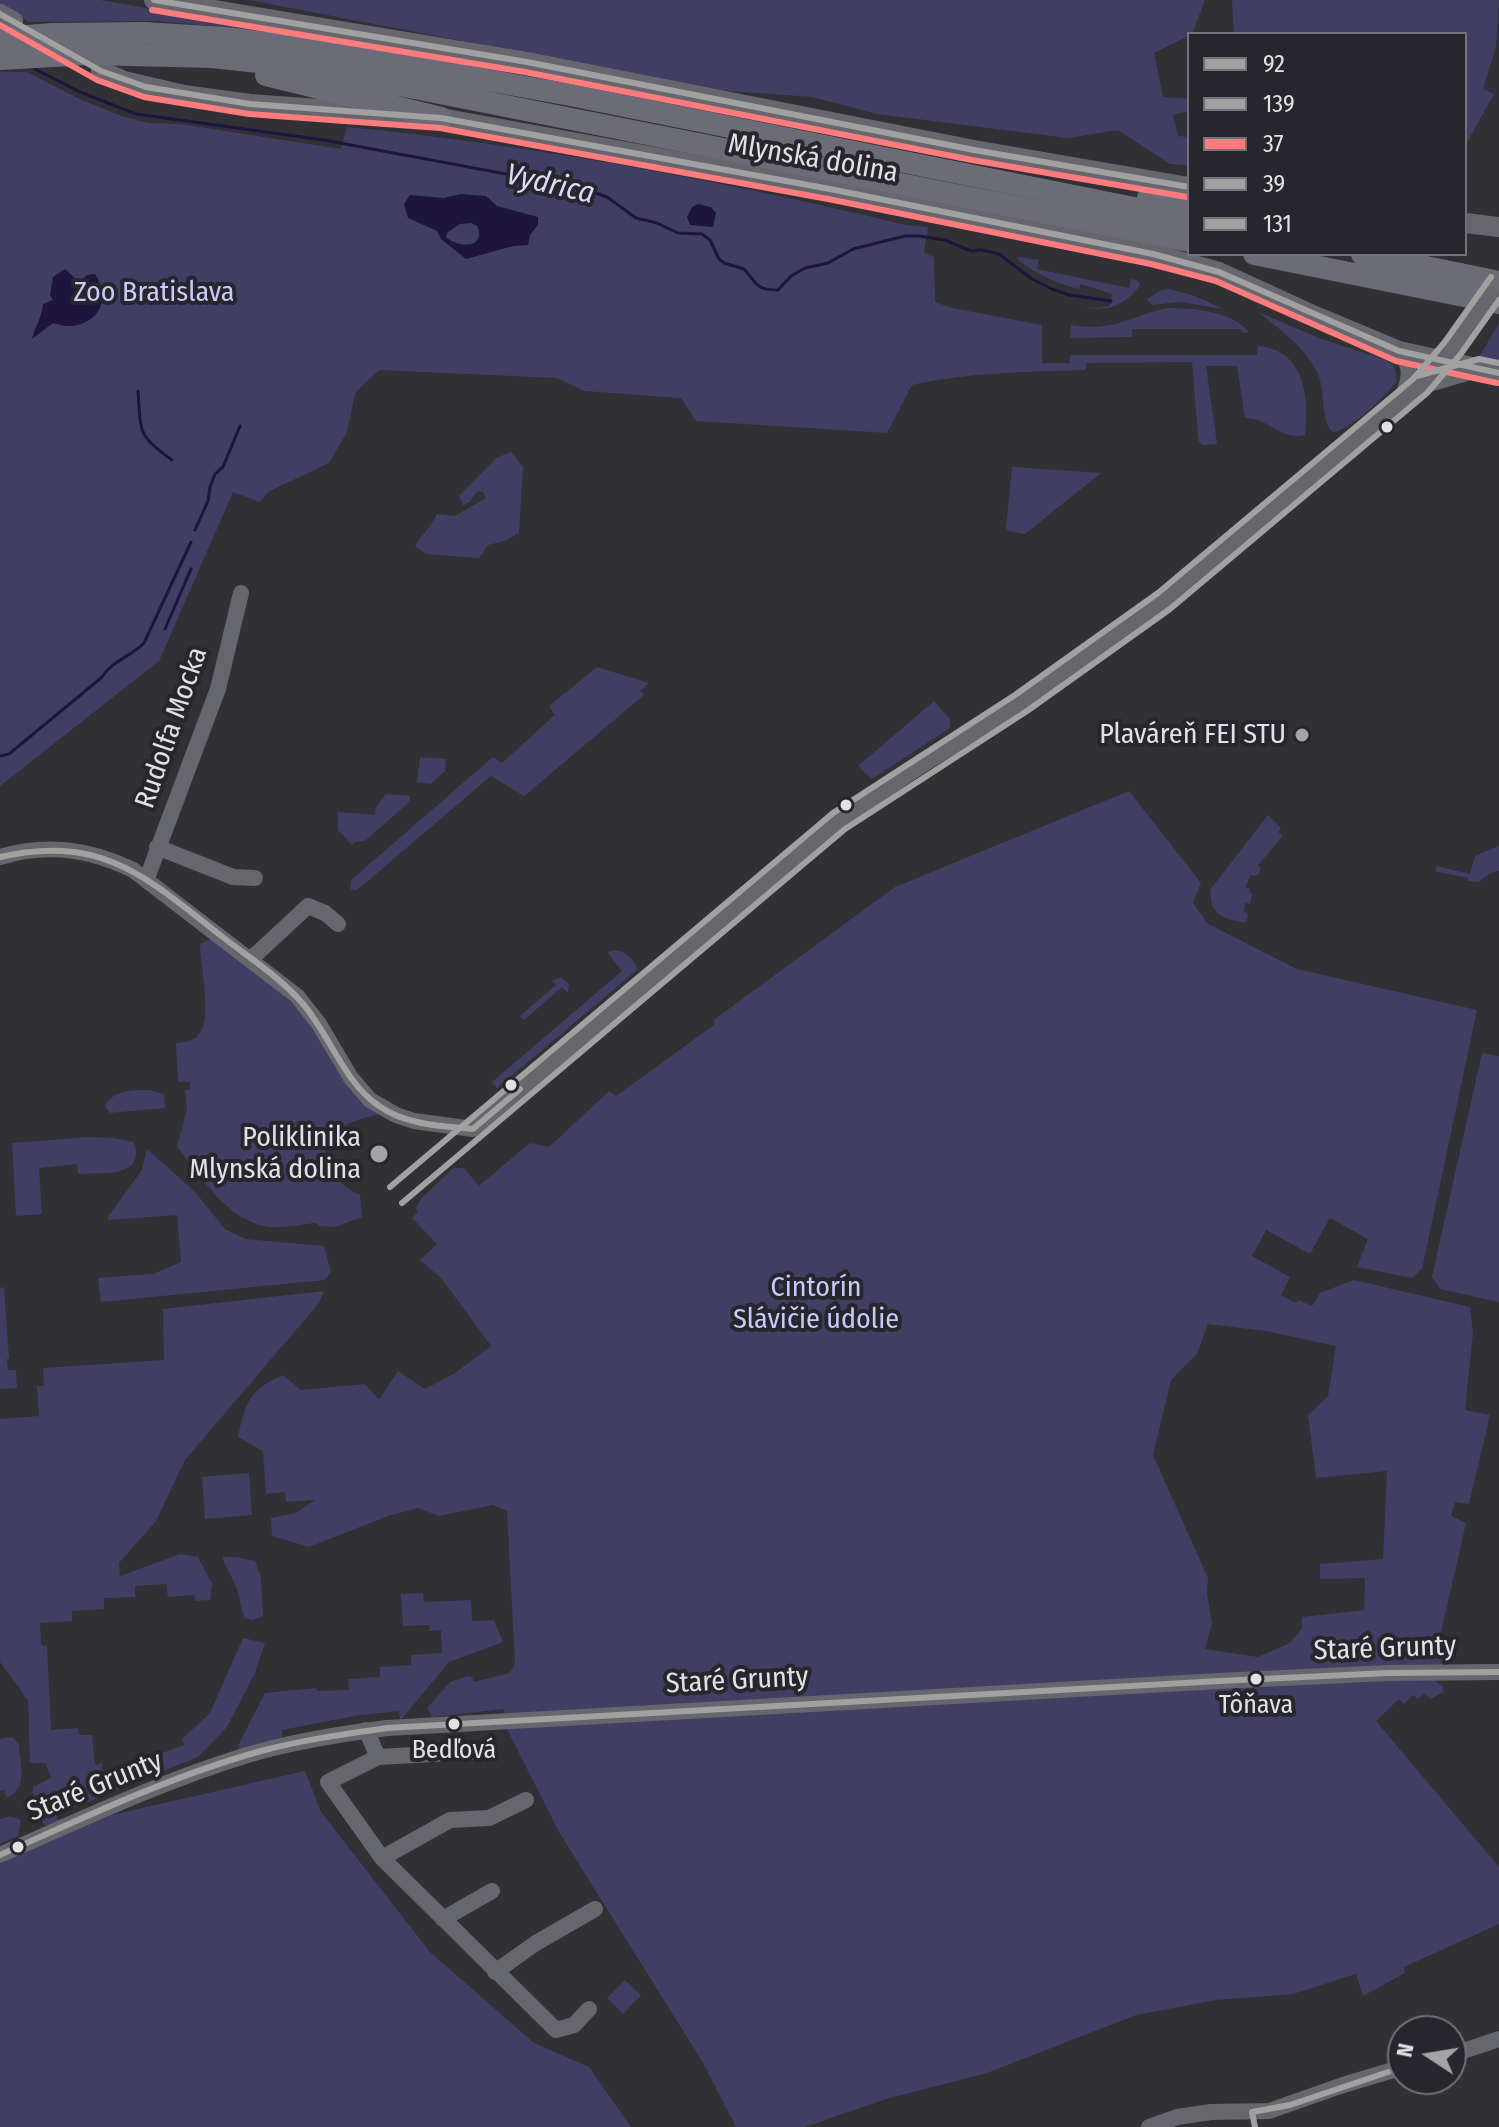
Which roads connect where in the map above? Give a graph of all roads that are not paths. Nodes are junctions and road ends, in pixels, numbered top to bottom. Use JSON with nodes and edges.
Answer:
{"nodes":[{"id":1,"x":154,"y":0,"type":"edge"},
{"id":2,"x":4,"y":24,"type":"edge"},
{"id":3,"x":183,"y":56,"type":"junction"},
{"id":4,"x":0,"y":59,"type":"edge"},
{"id":5,"x":95,"y":62,"type":"junction"},
{"id":6,"x":441,"y":118,"type":"junction"},
{"id":7,"x":1008,"y":182,"type":"junction"},
{"id":8,"x":1187,"y":187,"type":"edge"},
{"id":9,"x":1187,"y":202,"type":"edge"},
{"id":10,"x":1187,"y":219,"type":"edge"},
{"id":11,"x":1467,"y":223,"type":"edge"},
{"id":12,"x":1499,"y":227,"type":"edge"},
{"id":13,"x":1187,"y":241,"type":"edge"},
{"id":14,"x":1264,"y":256,"type":"edge"},
{"id":15,"x":1371,"y":256,"type":"edge"},
{"id":16,"x":1499,"y":283,"type":"edge"},
{"id":17,"x":1499,"y":303,"type":"edge"},
{"id":18,"x":1399,"y":351,"type":"junction"},
{"id":19,"x":1448,"y":355,"type":"junction"},
{"id":20,"x":1490,"y":371,"type":"edge"},
{"id":21,"x":1420,"y":386,"type":"junction"},
{"id":22,"x":1399,"y":405,"type":"junction"},
{"id":23,"x":241,"y":593,"type":"dead end"},
{"id":24,"x":157,"y":847,"type":"junction"},
{"id":25,"x":0,"y":857,"type":"edge"},
{"id":26,"x":147,"y":878,"type":"junction"},
{"id":27,"x":255,"y":878,"type":"dead end"},
{"id":28,"x":338,"y":924,"type":"dead end"},
{"id":29,"x":251,"y":959,"type":"junction"},
{"id":30,"x":1499,"y":1672,"type":"edge"},
{"id":31,"x":366,"y":1730,"type":"junction"},
{"id":32,"x":488,"y":1751,"type":"dead end"},
{"id":33,"x":378,"y":1757,"type":"junction"},
{"id":34,"x":526,"y":1800,"type":"dead end"},
{"id":35,"x":0,"y":1855,"type":"edge"},
{"id":36,"x":382,"y":1858,"type":"junction"},
{"id":37,"x":492,"y":1891,"type":"dead end"},
{"id":38,"x":595,"y":1909,"type":"dead end"},
{"id":39,"x":443,"y":1919,"type":"junction"},
{"id":40,"x":495,"y":1972,"type":"junction"},
{"id":41,"x":589,"y":2009,"type":"dead end"},
{"id":42,"x":1499,"y":2039,"type":"edge"},
{"id":43,"x":1467,"y":2050,"type":"edge"},
{"id":44,"x":1387,"y":2071,"type":"edge"},
{"id":45,"x":1254,"y":2120,"type":"edge"},
{"id":46,"x":1149,"y":2127,"type":"edge"}],
"edges":[{"from":1,"to":8,"type":"main road","name":"Mlynská dolina"},
{"from":2,"to":7,"type":"highway","bridge":true},
{"from":3,"to":5,"type":"highway"},
{"from":3,"to":6,"type":"highway"},
{"from":3,"to":13,"type":"highway"},
{"from":4,"to":5,"type":"highway","bridge":true},
{"from":5,"to":6,"type":"main road","name":"Mlynská dolina"},
{"from":6,"to":18,"type":"main road","name":"Mlynská dolina"},
{"from":7,"to":9,"type":"highway"},
{"from":7,"to":10,"type":"highway"},
{"from":11,"to":12,"type":"main road"},
{"from":14,"to":17,"type":"highway"},
{"from":15,"to":16,"type":"highway"},
{"from":16,"to":19,"type":"street","bridge":true},
{"from":18,"to":19,"type":"main road","name":"Mlynská dolina"},
{"from":18,"to":22,"type":"street"},
{"from":19,"to":20,"type":"main road","name":"Mlynská dolina"},
{"from":19,"to":21,"type":"street"},
{"from":20,"to":21,"type":"street"},
{"from":21,"to":22,"type":"street"},
{"from":22,"to":29,"type":"street"},
{"from":23,"to":24,"type":"street","name":"Rudolfa Mocka"},
{"from":24,"to":26,"type":"street","name":"Rudolfa Mocka"},
{"from":24,"to":27,"type":"street"},
{"from":25,"to":26,"type":"street"},
{"from":26,"to":29,"type":"street"},
{"from":28,"to":29,"type":"street"},
{"from":30,"to":31,"type":"street","name":"Staré Grunty"},
{"from":31,"to":33,"type":"street"},
{"from":31,"to":35,"type":"street","name":"Staré Grunty"},
{"from":32,"to":33,"type":"street"},
{"from":33,"to":36,"type":"street"},
{"from":34,"to":36,"type":"street"},
{"from":36,"to":39,"type":"street"},
{"from":37,"to":39,"type":"street"},
{"from":38,"to":40,"type":"street"},
{"from":39,"to":40,"type":"street"},
{"from":40,"to":41,"type":"street"},
{"from":42,"to":43,"type":"street"},
{"from":44,"to":45,"type":"street"},
{"from":45,"to":46,"type":"street"}]}
